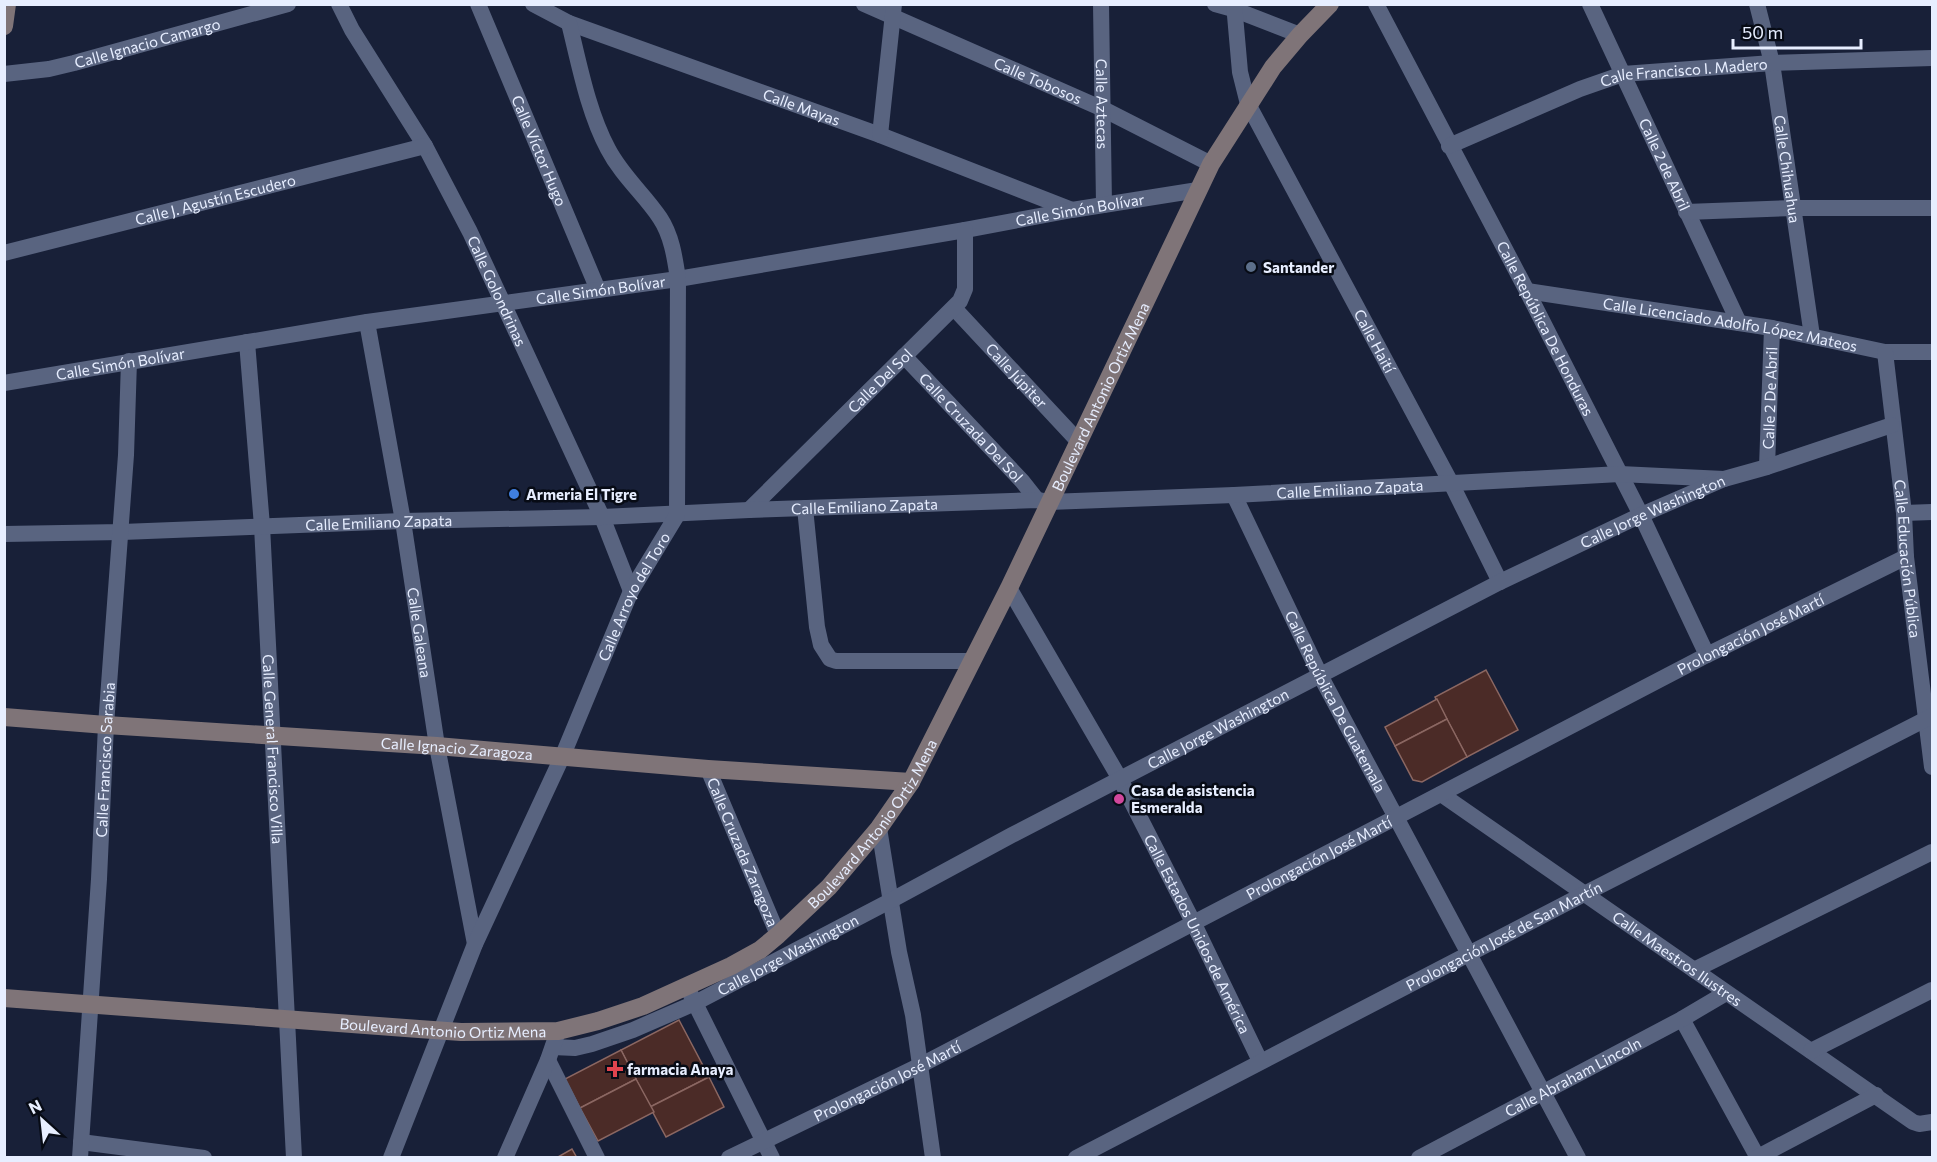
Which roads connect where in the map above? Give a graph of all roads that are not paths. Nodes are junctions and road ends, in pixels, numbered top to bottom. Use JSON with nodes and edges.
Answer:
{"nodes":[{"id":1,"x":7,"y":4,"type":"edge"},
{"id":2,"x":288,"y":4,"type":"edge"},
{"id":3,"x":339,"y":4,"type":"edge"},
{"id":4,"x":533,"y":4,"type":"edge"},
{"id":5,"x":864,"y":4,"type":"edge"},
{"id":6,"x":1101,"y":4,"type":"edge"},
{"id":7,"x":1215,"y":4,"type":"edge"},
{"id":8,"x":1330,"y":4,"type":"edge"},
{"id":9,"x":1376,"y":4,"type":"edge"},
{"id":10,"x":1590,"y":4,"type":"edge"},
{"id":11,"x":1757,"y":4,"type":"edge"},
{"id":12,"x":484,"y":6,"type":"edge"},
{"id":13,"x":1234,"y":7,"type":"edge"},
{"id":14,"x":893,"y":11,"type":"edge"},
{"id":15,"x":569,"y":23,"type":"junction"},
{"id":16,"x":4,"y":26,"type":"edge"},
{"id":17,"x":1300,"y":35,"type":"junction"},
{"id":18,"x":1932,"y":58,"type":"edge"},
{"id":19,"x":1772,"y":63,"type":"junction"},
{"id":20,"x":4,"y":74,"type":"edge"},
{"id":21,"x":1623,"y":74,"type":"junction"},
{"id":22,"x":1248,"y":104,"type":"junction"},
{"id":23,"x":1103,"y":109,"type":"junction"},
{"id":24,"x":880,"y":135,"type":"junction"},
{"id":25,"x":425,"y":146,"type":"junction"},
{"id":26,"x":1449,"y":146,"type":"junction"},
{"id":27,"x":1211,"y":164,"type":"junction"},
{"id":28,"x":1198,"y":190,"type":"junction"},
{"id":29,"x":1104,"y":205,"type":"junction"},
{"id":30,"x":1794,"y":208,"type":"junction"},
{"id":31,"x":1932,"y":208,"type":"edge"},
{"id":32,"x":1072,"y":210,"type":"junction"},
{"id":33,"x":1686,"y":212,"type":"junction"},
{"id":34,"x":965,"y":230,"type":"junction"},
{"id":35,"x":4,"y":253,"type":"edge"},
{"id":36,"x":678,"y":279,"type":"junction"},
{"id":37,"x":598,"y":290,"type":"junction"},
{"id":38,"x":1527,"y":291,"type":"junction"},
{"id":39,"x":503,"y":302,"type":"junction"},
{"id":40,"x":954,"y":308,"type":"junction"},
{"id":41,"x":367,"y":322,"type":"junction"},
{"id":42,"x":1739,"y":323,"type":"junction"},
{"id":43,"x":1772,"y":328,"type":"junction"},
{"id":44,"x":1812,"y":336,"type":"junction"},
{"id":45,"x":247,"y":342,"type":"junction"},
{"id":46,"x":1885,"y":352,"type":"junction"},
{"id":47,"x":1932,"y":352,"type":"edge"},
{"id":48,"x":904,"y":356,"type":"junction"},
{"id":49,"x":129,"y":361,"type":"junction"},
{"id":50,"x":4,"y":383,"type":"edge"},
{"id":51,"x":1892,"y":424,"type":"junction"},
{"id":52,"x":1078,"y":441,"type":"junction"},
{"id":53,"x":1767,"y":467,"type":"junction"},
{"id":54,"x":1620,"y":474,"type":"junction"},
{"id":55,"x":1724,"y":479,"type":"junction"},
{"id":56,"x":1451,"y":483,"type":"junction"},
{"id":57,"x":1234,"y":495,"type":"junction"},
{"id":58,"x":1043,"y":501,"type":"junction"},
{"id":59,"x":805,"y":508,"type":"junction"},
{"id":60,"x":749,"y":510,"type":"junction"},
{"id":61,"x":1932,"y":512,"type":"edge"},
{"id":62,"x":1904,"y":513,"type":"junction"},
{"id":63,"x":677,"y":515,"type":"junction"},
{"id":64,"x":1641,"y":515,"type":"junction"},
{"id":65,"x":602,"y":518,"type":"junction"},
{"id":66,"x":403,"y":521,"type":"junction"},
{"id":67,"x":262,"y":526,"type":"junction"},
{"id":68,"x":122,"y":532,"type":"junction"},
{"id":69,"x":4,"y":534,"type":"edge"},
{"id":70,"x":1906,"y":557,"type":"junction"},
{"id":71,"x":1500,"y":582,"type":"junction"},
{"id":72,"x":1009,"y":588,"type":"junction"},
{"id":73,"x":631,"y":591,"type":"junction"},
{"id":74,"x":1707,"y":655,"type":"junction"},
{"id":75,"x":972,"y":661,"type":"junction"},
{"id":76,"x":1320,"y":675,"type":"junction"},
{"id":77,"x":4,"y":717,"type":"edge"},
{"id":78,"x":1930,"y":718,"type":"edge"},
{"id":79,"x":106,"y":725,"type":"junction"},
{"id":80,"x":273,"y":736,"type":"junction"},
{"id":81,"x":437,"y":746,"type":"junction"},
{"id":82,"x":563,"y":755,"type":"junction"},
{"id":83,"x":1932,"y":767,"type":"edge"},
{"id":84,"x":708,"y":769,"type":"junction"},
{"id":85,"x":1120,"y":779,"type":"junction"},
{"id":86,"x":911,"y":782,"type":"junction"},
{"id":87,"x":1441,"y":794,"type":"junction"},
{"id":88,"x":1397,"y":818,"type":"junction"},
{"id":89,"x":879,"y":828,"type":"junction"},
{"id":90,"x":1932,"y":852,"type":"edge"},
{"id":91,"x":1586,"y":893,"type":"junction"},
{"id":92,"x":890,"y":901,"type":"junction"},
{"id":93,"x":1193,"y":921,"type":"junction"},
{"id":94,"x":778,"y":935,"type":"junction"},
{"id":95,"x":475,"y":944,"type":"junction"},
{"id":96,"x":1469,"y":954,"type":"junction"},
{"id":97,"x":1694,"y":970,"type":"junction"},
{"id":98,"x":1932,"y":990,"type":"edge"},
{"id":99,"x":1726,"y":993,"type":"junction"},
{"id":100,"x":691,"y":995,"type":"junction"},
{"id":101,"x":4,"y":998,"type":"edge"},
{"id":102,"x":91,"y":1004,"type":"junction"},
{"id":103,"x":1682,"y":1019,"type":"junction"},
{"id":104,"x":288,"y":1020,"type":"junction"},
{"id":105,"x":553,"y":1046,"type":"junction"},
{"id":106,"x":1811,"y":1051,"type":"junction"},
{"id":107,"x":1260,"y":1061,"type":"junction"},
{"id":108,"x":921,"y":1065,"type":"junction"},
{"id":109,"x":1544,"y":1091,"type":"junction"},
{"id":110,"x":1876,"y":1095,"type":"junction"},
{"id":111,"x":1932,"y":1122,"type":"edge"},
{"id":112,"x":763,"y":1140,"type":"junction"},
{"id":113,"x":81,"y":1150,"type":"edge"},
{"id":114,"x":1757,"y":1157,"type":"edge"},
{"id":115,"x":204,"y":1158,"type":"edge"},
{"id":116,"x":294,"y":1158,"type":"edge"},
{"id":117,"x":391,"y":1158,"type":"edge"},
{"id":118,"x":506,"y":1158,"type":"edge"},
{"id":119,"x":597,"y":1158,"type":"edge"},
{"id":120,"x":729,"y":1158,"type":"edge"},
{"id":121,"x":772,"y":1158,"type":"edge"},
{"id":122,"x":933,"y":1158,"type":"edge"},
{"id":123,"x":1076,"y":1158,"type":"edge"},
{"id":124,"x":1419,"y":1158,"type":"edge"},
{"id":125,"x":1578,"y":1158,"type":"edge"}],
"edges":[{"from":1,"to":16,"type":"main road"},
{"from":2,"to":20,"type":"street","name":"Calle Ignacio Camargo"},
{"from":3,"to":25,"type":"street","name":"Calle Golondrinas"},
{"from":4,"to":15,"type":"street","name":"Calle Mayas"},
{"from":5,"to":14,"type":"street","name":"Calle Tobosos"},
{"from":6,"to":23,"type":"street","name":"Calle Aztecas"},
{"from":7,"to":13,"type":"street"},
{"from":8,"to":17,"type":"main road","name":"Boulevard Antonio Ortiz Mena"},
{"from":9,"to":26,"type":"street","name":"Calle República De Honduras"},
{"from":10,"to":21,"type":"street","name":"Calle 2 de Abril"},
{"from":11,"to":19,"type":"street","name":"Calle Chihuahua"},
{"from":12,"to":37,"type":"street","name":"Calle Víctor Hugo"},
{"from":13,"to":17,"type":"street"},
{"from":13,"to":22,"type":"street","name":"Calle Haití"},
{"from":14,"to":23,"type":"street","name":"Calle Tobosos"},
{"from":14,"to":24,"type":"street"},
{"from":15,"to":24,"type":"street","name":"Calle Mayas"},
{"from":15,"to":36,"type":"street","name":"Calle Arroyo del Toro"},
{"from":17,"to":22,"type":"main road","name":"Boulevard Antonio Ortiz Mena"},
{"from":18,"to":19,"type":"street","name":"Calle Francisco I. Madero"},
{"from":19,"to":21,"type":"street","name":"Calle Francisco I. Madero"},
{"from":19,"to":30,"type":"street","name":"Calle Chihuahua"},
{"from":21,"to":26,"type":"street","name":"Calle Francisco I. Madero"},
{"from":21,"to":33,"type":"street","name":"Calle 2 de Abril"},
{"from":22,"to":27,"type":"main road","name":"Boulevard Antonio Ortiz Mena"},
{"from":22,"to":56,"type":"street","name":"Calle Haití"},
{"from":23,"to":27,"type":"street","name":"Calle Tobosos"},
{"from":23,"to":29,"type":"street","name":"Calle Aztecas"},
{"from":24,"to":32,"type":"street","name":"Calle Mayas"},
{"from":25,"to":35,"type":"street","name":"Calle J. Agustín Escudero"},
{"from":25,"to":39,"type":"street","name":"Calle Golondrinas"},
{"from":26,"to":38,"type":"street","name":"Calle República De Honduras"},
{"from":27,"to":28,"type":"main road","name":"Boulevard Antonio Ortiz Mena"},
{"from":28,"to":29,"type":"street","name":"Calle Simón Bolívar"},
{"from":28,"to":52,"type":"main road","name":"Boulevard Antonio Ortiz Mena"},
{"from":29,"to":32,"type":"street","name":"Calle Simón Bolívar"},
{"from":30,"to":31,"type":"street"},
{"from":30,"to":33,"type":"street"},
{"from":30,"to":44,"type":"street","name":"Calle Chihuahua"},
{"from":32,"to":34,"type":"street","name":"Calle Simón Bolívar"},
{"from":33,"to":42,"type":"street","name":"Calle 2 de Abril"},
{"from":34,"to":36,"type":"street","name":"Calle Simón Bolívar"},
{"from":34,"to":40,"type":"street","name":"Calle Del Sol"},
{"from":36,"to":37,"type":"street","name":"Calle Simón Bolívar"},
{"from":36,"to":63,"type":"street","name":"Calle Arroyo del Toro"},
{"from":37,"to":39,"type":"street","name":"Calle Simón Bolívar"},
{"from":38,"to":42,"type":"street","name":"Calle Licenciado Adolfo López Mateos"},
{"from":38,"to":54,"type":"street","name":"Calle República De Honduras"},
{"from":39,"to":41,"type":"street","name":"Calle Simón Bolívar"},
{"from":39,"to":65,"type":"street","name":"Calle Golondrinas"},
{"from":40,"to":48,"type":"street","name":"Calle Del Sol"},
{"from":40,"to":52,"type":"street","name":"Calle Júpiter"},
{"from":41,"to":45,"type":"street","name":"Calle Simón Bolívar"},
{"from":41,"to":66,"type":"street","name":"Calle Galeana"},
{"from":42,"to":43,"type":"street","name":"Calle Licenciado Adolfo López Mateos"},
{"from":43,"to":44,"type":"street","name":"Calle Licenciado Adolfo López Mateos"},
{"from":43,"to":53,"type":"street","name":"Calle 2 De Abril"},
{"from":44,"to":46,"type":"street","name":"Calle Licenciado Adolfo López Mateos"},
{"from":45,"to":49,"type":"street","name":"Calle Simón Bolívar"},
{"from":45,"to":67,"type":"street","name":"Calle General Francisco Villa"},
{"from":46,"to":47,"type":"street","name":"Calle Licenciado Adolfo López Mateos"},
{"from":46,"to":51,"type":"street","name":"Calle Educación Pública"},
{"from":48,"to":58,"type":"street","name":"Calle Cruzada Del Sol"},
{"from":48,"to":60,"type":"street","name":"Calle Del Sol"},
{"from":49,"to":50,"type":"street","name":"Calle Simón Bolívar"},
{"from":49,"to":68,"type":"street","name":"Calle Francisco Sarabia"},
{"from":51,"to":53,"type":"street","name":"Calle Jorge Washington"},
{"from":51,"to":62,"type":"street","name":"Calle Educación Pública"},
{"from":52,"to":58,"type":"main road","name":"Boulevard Antonio Ortiz Mena"},
{"from":53,"to":55,"type":"street","name":"Calle Jorge Washington"},
{"from":54,"to":55,"type":"street","name":"Calle Emiliano Zapata"},
{"from":54,"to":56,"type":"street","name":"Calle Emiliano Zapata"},
{"from":54,"to":64,"type":"street","name":"Calle República De Honduras"},
{"from":55,"to":64,"type":"street","name":"Calle Jorge Washington"},
{"from":56,"to":57,"type":"street","name":"Calle Emiliano Zapata"},
{"from":56,"to":71,"type":"street","name":"Calle Haití"},
{"from":57,"to":58,"type":"street","name":"Calle Emiliano Zapata"},
{"from":57,"to":76,"type":"street","name":"Calle República De Guatemala"},
{"from":58,"to":59,"type":"street","name":"Calle Emiliano Zapata"},
{"from":58,"to":72,"type":"main road","name":"Boulevard Antonio Ortiz Mena"},
{"from":59,"to":60,"type":"street","name":"Calle Emiliano Zapata"},
{"from":59,"to":75,"type":"street"},
{"from":60,"to":63,"type":"street","name":"Calle Emiliano Zapata"},
{"from":61,"to":62,"type":"street"},
{"from":62,"to":70,"type":"street","name":"Calle Educación Pública"},
{"from":63,"to":65,"type":"street","name":"Calle Emiliano Zapata"},
{"from":63,"to":73,"type":"street","name":"Calle Arroyo del Toro"},
{"from":64,"to":71,"type":"street","name":"Calle Jorge Washington"},
{"from":64,"to":74,"type":"street","name":"Calle República De Honduras"},
{"from":65,"to":66,"type":"street","name":"Calle Emiliano Zapata"},
{"from":65,"to":73,"type":"street","name":"Calle Golondrinas"},
{"from":66,"to":67,"type":"street","name":"Calle Emiliano Zapata"},
{"from":66,"to":81,"type":"street","name":"Calle Galeana"},
{"from":67,"to":68,"type":"street","name":"Calle Emiliano Zapata"},
{"from":67,"to":80,"type":"street","name":"Calle General Francisco Villa"},
{"from":68,"to":69,"type":"street","name":"Calle Emiliano Zapata"},
{"from":68,"to":79,"type":"street","name":"Calle Francisco Sarabia"},
{"from":70,"to":74,"type":"street","name":"Prolongación José Martí"},
{"from":70,"to":78,"type":"street","name":"Calle Educación Pública"},
{"from":71,"to":76,"type":"street","name":"Calle Jorge Washington"},
{"from":72,"to":75,"type":"main road","name":"Boulevard Antonio Ortiz Mena"},
{"from":72,"to":85,"type":"street","name":"Calle Estados Unidos de América"},
{"from":73,"to":82,"type":"street","name":"Calle Arroyo del Toro"},
{"from":74,"to":87,"type":"street","name":"Prolongación José Martí"},
{"from":75,"to":86,"type":"main road","name":"Boulevard Antonio Ortiz Mena"},
{"from":76,"to":85,"type":"street","name":"Calle Jorge Washington"},
{"from":76,"to":88,"type":"street","name":"Calle República De Guatemala"},
{"from":77,"to":79,"type":"main road","name":"Calle Ignacio Zaragoza"},
{"from":78,"to":83,"type":"street","name":"Calle Educación Pública"},
{"from":78,"to":91,"type":"street","name":"Prolongación José de San Martín"},
{"from":79,"to":80,"type":"main road","name":"Calle Ignacio Zaragoza"},
{"from":79,"to":102,"type":"street","name":"Calle Francisco Sarabia"},
{"from":80,"to":81,"type":"main road","name":"Calle Ignacio Zaragoza"},
{"from":80,"to":104,"type":"street","name":"Calle General Francisco Villa"},
{"from":81,"to":82,"type":"main road","name":"Calle Ignacio Zaragoza"},
{"from":81,"to":95,"type":"street","name":"Calle Galeana"},
{"from":82,"to":84,"type":"main road","name":"Calle Ignacio Zaragoza"},
{"from":82,"to":95,"type":"street","name":"Calle Arroyo del Toro"},
{"from":84,"to":86,"type":"main road","name":"Calle Ignacio Zaragoza"},
{"from":84,"to":94,"type":"street","name":"Calle Cruzada Zaragoza"},
{"from":85,"to":92,"type":"street","name":"Calle Jorge Washington"},
{"from":85,"to":93,"type":"street","name":"Calle Estados Unidos de América"},
{"from":86,"to":89,"type":"main road","name":"Boulevard Antonio Ortiz Mena"},
{"from":87,"to":88,"type":"street","name":"Prolongación José Martí"},
{"from":87,"to":91,"type":"street","name":"Calle Maestros Ilustres"},
{"from":88,"to":93,"type":"street","name":"Prolongación José Martí"},
{"from":88,"to":96,"type":"street","name":"Calle República De Guatemala"},
{"from":89,"to":92,"type":"street"},
{"from":89,"to":94,"type":"main road","name":"Boulevard Antonio Ortiz Mena"},
{"from":90,"to":97,"type":"street"},
{"from":91,"to":96,"type":"street","name":"Prolongación José de San Martín"},
{"from":91,"to":97,"type":"street","name":"Calle Maestros Ilustres"},
{"from":92,"to":100,"type":"street","name":"Calle Jorge Washington"},
{"from":92,"to":108,"type":"street"},
{"from":93,"to":107,"type":"street","name":"Calle Estados Unidos de América"},
{"from":93,"to":108,"type":"street","name":"Prolongación José Martí"},
{"from":94,"to":100,"type":"main road","name":"Boulevard Antonio Ortiz Mena"},
{"from":95,"to":117,"type":"street","name":"Calle Arroyo del Toro"},
{"from":96,"to":107,"type":"street","name":"Prolongación José de San Martín"},
{"from":96,"to":109,"type":"street","name":"Calle República De Guatemala"},
{"from":97,"to":99,"type":"street","name":"Calle Maestros Ilustres"},
{"from":98,"to":106,"type":"street"},
{"from":99,"to":103,"type":"street","name":"Calle Abraham Lincoln"},
{"from":99,"to":106,"type":"street","name":"Calle Maestros Ilustres"},
{"from":100,"to":105,"type":"main road","name":"Boulevard Antonio Ortiz Mena"},
{"from":100,"to":112,"type":"street"},
{"from":101,"to":102,"type":"main road","name":"Boulevard Antonio Ortiz Mena"},
{"from":102,"to":104,"type":"main road","name":"Boulevard Antonio Ortiz Mena"},
{"from":102,"to":113,"type":"street","name":"Calle Francisco Sarabia"},
{"from":103,"to":109,"type":"street","name":"Calle Abraham Lincoln"},
{"from":103,"to":114,"type":"street"},
{"from":104,"to":105,"type":"main road","name":"Boulevard Antonio Ortiz Mena"},
{"from":104,"to":116,"type":"street","name":"Calle General Francisco Villa"},
{"from":105,"to":118,"type":"street"},
{"from":105,"to":119,"type":"street"},
{"from":106,"to":110,"type":"street","name":"Calle Maestros Ilustres"},
{"from":107,"to":123,"type":"street","name":"Prolongación José de San Martín"},
{"from":108,"to":112,"type":"street","name":"Prolongación José Martí"},
{"from":108,"to":122,"type":"street"},
{"from":109,"to":124,"type":"street","name":"Calle Abraham Lincoln"},
{"from":109,"to":125,"type":"street","name":"Calle República De Guatemala"},
{"from":110,"to":111,"type":"street","name":"Calle Maestros Ilustres"},
{"from":110,"to":114,"type":"street"},
{"from":112,"to":120,"type":"street","name":"Prolongación José Martí"},
{"from":112,"to":121,"type":"street"},
{"from":113,"to":115,"type":"street"}]}
